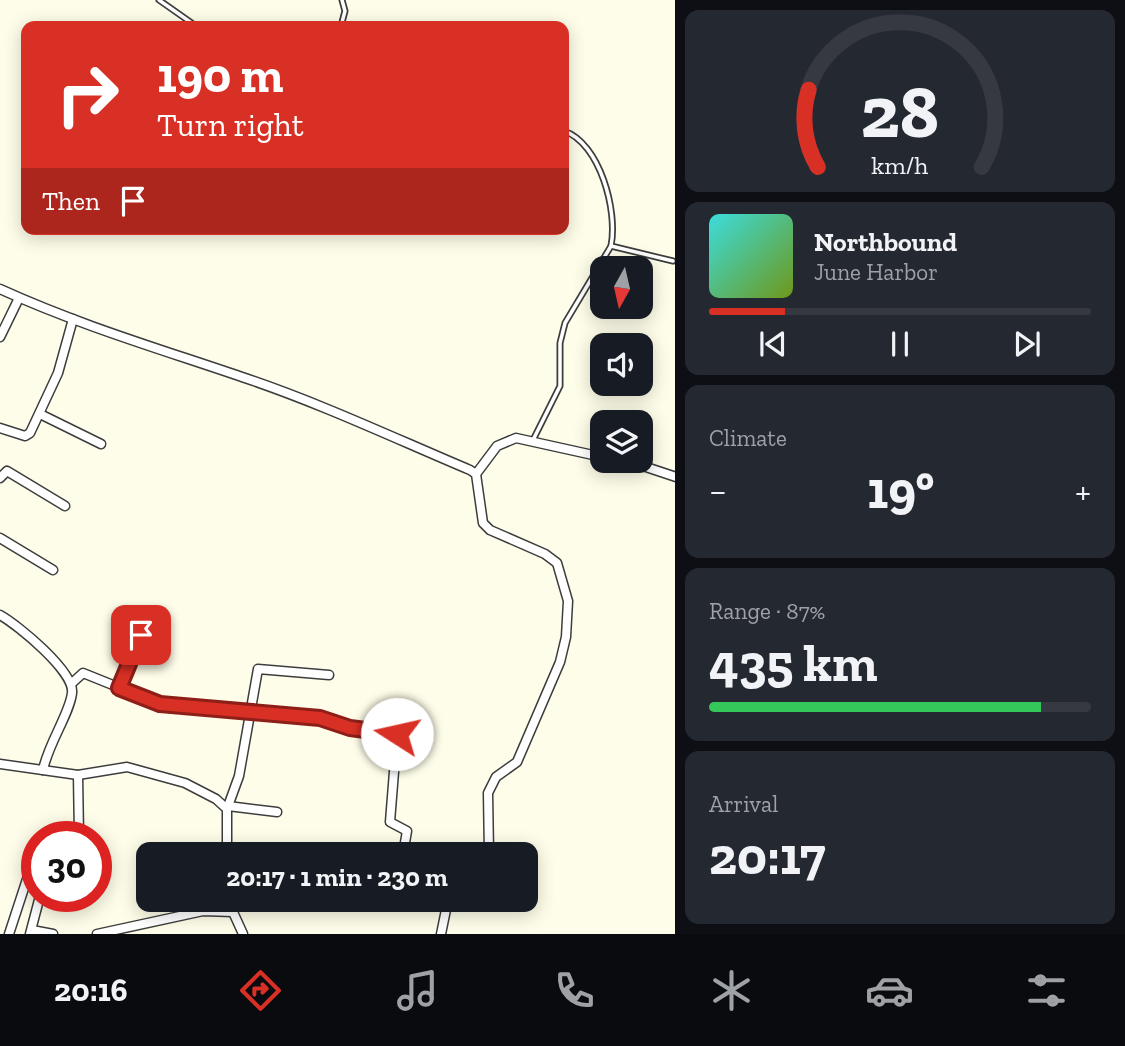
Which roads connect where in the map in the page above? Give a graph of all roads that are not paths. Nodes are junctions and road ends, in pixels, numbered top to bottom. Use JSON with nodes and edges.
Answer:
{"nodes":[{"id":1,"x":159,"y":0,"type":"edge"},
{"id":2,"x":342,"y":0,"type":"edge"},
{"id":3,"x":189,"y":21,"type":"edge"},
{"id":4,"x":342,"y":21,"type":"edge"},
{"id":5,"x":569,"y":134,"type":"edge"},
{"id":6,"x":611,"y":246,"type":"junction"},
{"id":7,"x":673,"y":261,"type":"dead end"},
{"id":8,"x":0,"y":289,"type":"edge"},
{"id":9,"x":19,"y":298,"type":"junction"},
{"id":10,"x":73,"y":319,"type":"junction"},
{"id":11,"x":0,"y":337,"type":"edge"},
{"id":12,"x":40,"y":414,"type":"junction"},
{"id":13,"x":0,"y":428,"type":"edge"},
{"id":14,"x":533,"y":440,"type":"junction"},
{"id":15,"x":102,"y":444,"type":"dead end"},
{"id":16,"x":590,"y":454,"type":"edge"},
{"id":17,"x":653,"y":468,"type":"edge"},
{"id":18,"x":476,"y":474,"type":"junction"},
{"id":19,"x":675,"y":477,"type":"edge"},
{"id":20,"x":0,"y":478,"type":"edge"},
{"id":21,"x":65,"y":506,"type":"dead end"},
{"id":22,"x":0,"y":538,"type":"edge"},
{"id":23,"x":53,"y":570,"type":"dead end"},
{"id":24,"x":0,"y":615,"type":"edge"},
{"id":25,"x":141,"y":635,"type":"dead end"},
{"id":26,"x":329,"y":675,"type":"dead end"},
{"id":27,"x":71,"y":684,"type":"junction"},
{"id":28,"x":119,"y":688,"type":"junction"},
{"id":29,"x":250,"y":713,"type":"junction"},
{"id":30,"x":0,"y":764,"type":"edge"},
{"id":31,"x":43,"y":770,"type":"junction"},
{"id":32,"x":78,"y":775,"type":"junction"},
{"id":33,"x":227,"y":808,"type":"junction"},
{"id":34,"x":276,"y":812,"type":"dead end"},
{"id":35,"x":79,"y":821,"type":"edge"},
{"id":36,"x":227,"y":842,"type":"edge"},
{"id":37,"x":405,"y":842,"type":"edge"},
{"id":38,"x":489,"y":842,"type":"edge"},
{"id":39,"x":21,"y":899,"type":"edge"},
{"id":40,"x":36,"y":912,"type":"edge"},
{"id":41,"x":197,"y":912,"type":"edge"},
{"id":42,"x":233,"y":912,"type":"edge"},
{"id":43,"x":446,"y":912,"type":"edge"},
{"id":44,"x":31,"y":932,"type":"edge"},
{"id":45,"x":9,"y":934,"type":"edge"},
{"id":46,"x":53,"y":934,"type":"edge"},
{"id":47,"x":97,"y":934,"type":"edge"},
{"id":48,"x":243,"y":934,"type":"edge"},
{"id":49,"x":441,"y":934,"type":"edge"}],
"edges":[{"from":1,"to":3,"type":"lane"},
{"from":2,"to":4,"type":"lane"},
{"from":5,"to":6,"type":"lane"},
{"from":6,"to":7,"type":"lane"},
{"from":6,"to":14,"type":"lane"},
{"from":8,"to":9,"type":"street"},
{"from":9,"to":10,"type":"street"},
{"from":9,"to":11,"type":"street"},
{"from":10,"to":12,"type":"street"},
{"from":10,"to":18,"type":"street"},
{"from":12,"to":13,"type":"street"},
{"from":12,"to":15,"type":"street"},
{"from":14,"to":16,"type":"street"},
{"from":14,"to":18,"type":"street"},
{"from":17,"to":19,"type":"street"},
{"from":18,"to":38,"type":"street"},
{"from":20,"to":21,"type":"street"},
{"from":22,"to":23,"type":"street"},
{"from":24,"to":27,"type":"street"},
{"from":25,"to":28,"type":"street"},
{"from":26,"to":29,"type":"street"},
{"from":27,"to":28,"type":"street"},
{"from":27,"to":31,"type":"street"},
{"from":28,"to":29,"type":"street"},
{"from":29,"to":33,"type":"street"},
{"from":29,"to":37,"type":"street"},
{"from":30,"to":31,"type":"street"},
{"from":31,"to":32,"type":"street"},
{"from":32,"to":33,"type":"street"},
{"from":32,"to":35,"type":"street"},
{"from":33,"to":34,"type":"street"},
{"from":33,"to":36,"type":"street"},
{"from":39,"to":45,"type":"street"},
{"from":40,"to":44,"type":"street"},
{"from":41,"to":47,"type":"street"},
{"from":42,"to":48,"type":"street"},
{"from":43,"to":49,"type":"street"},
{"from":44,"to":46,"type":"street"}]}
